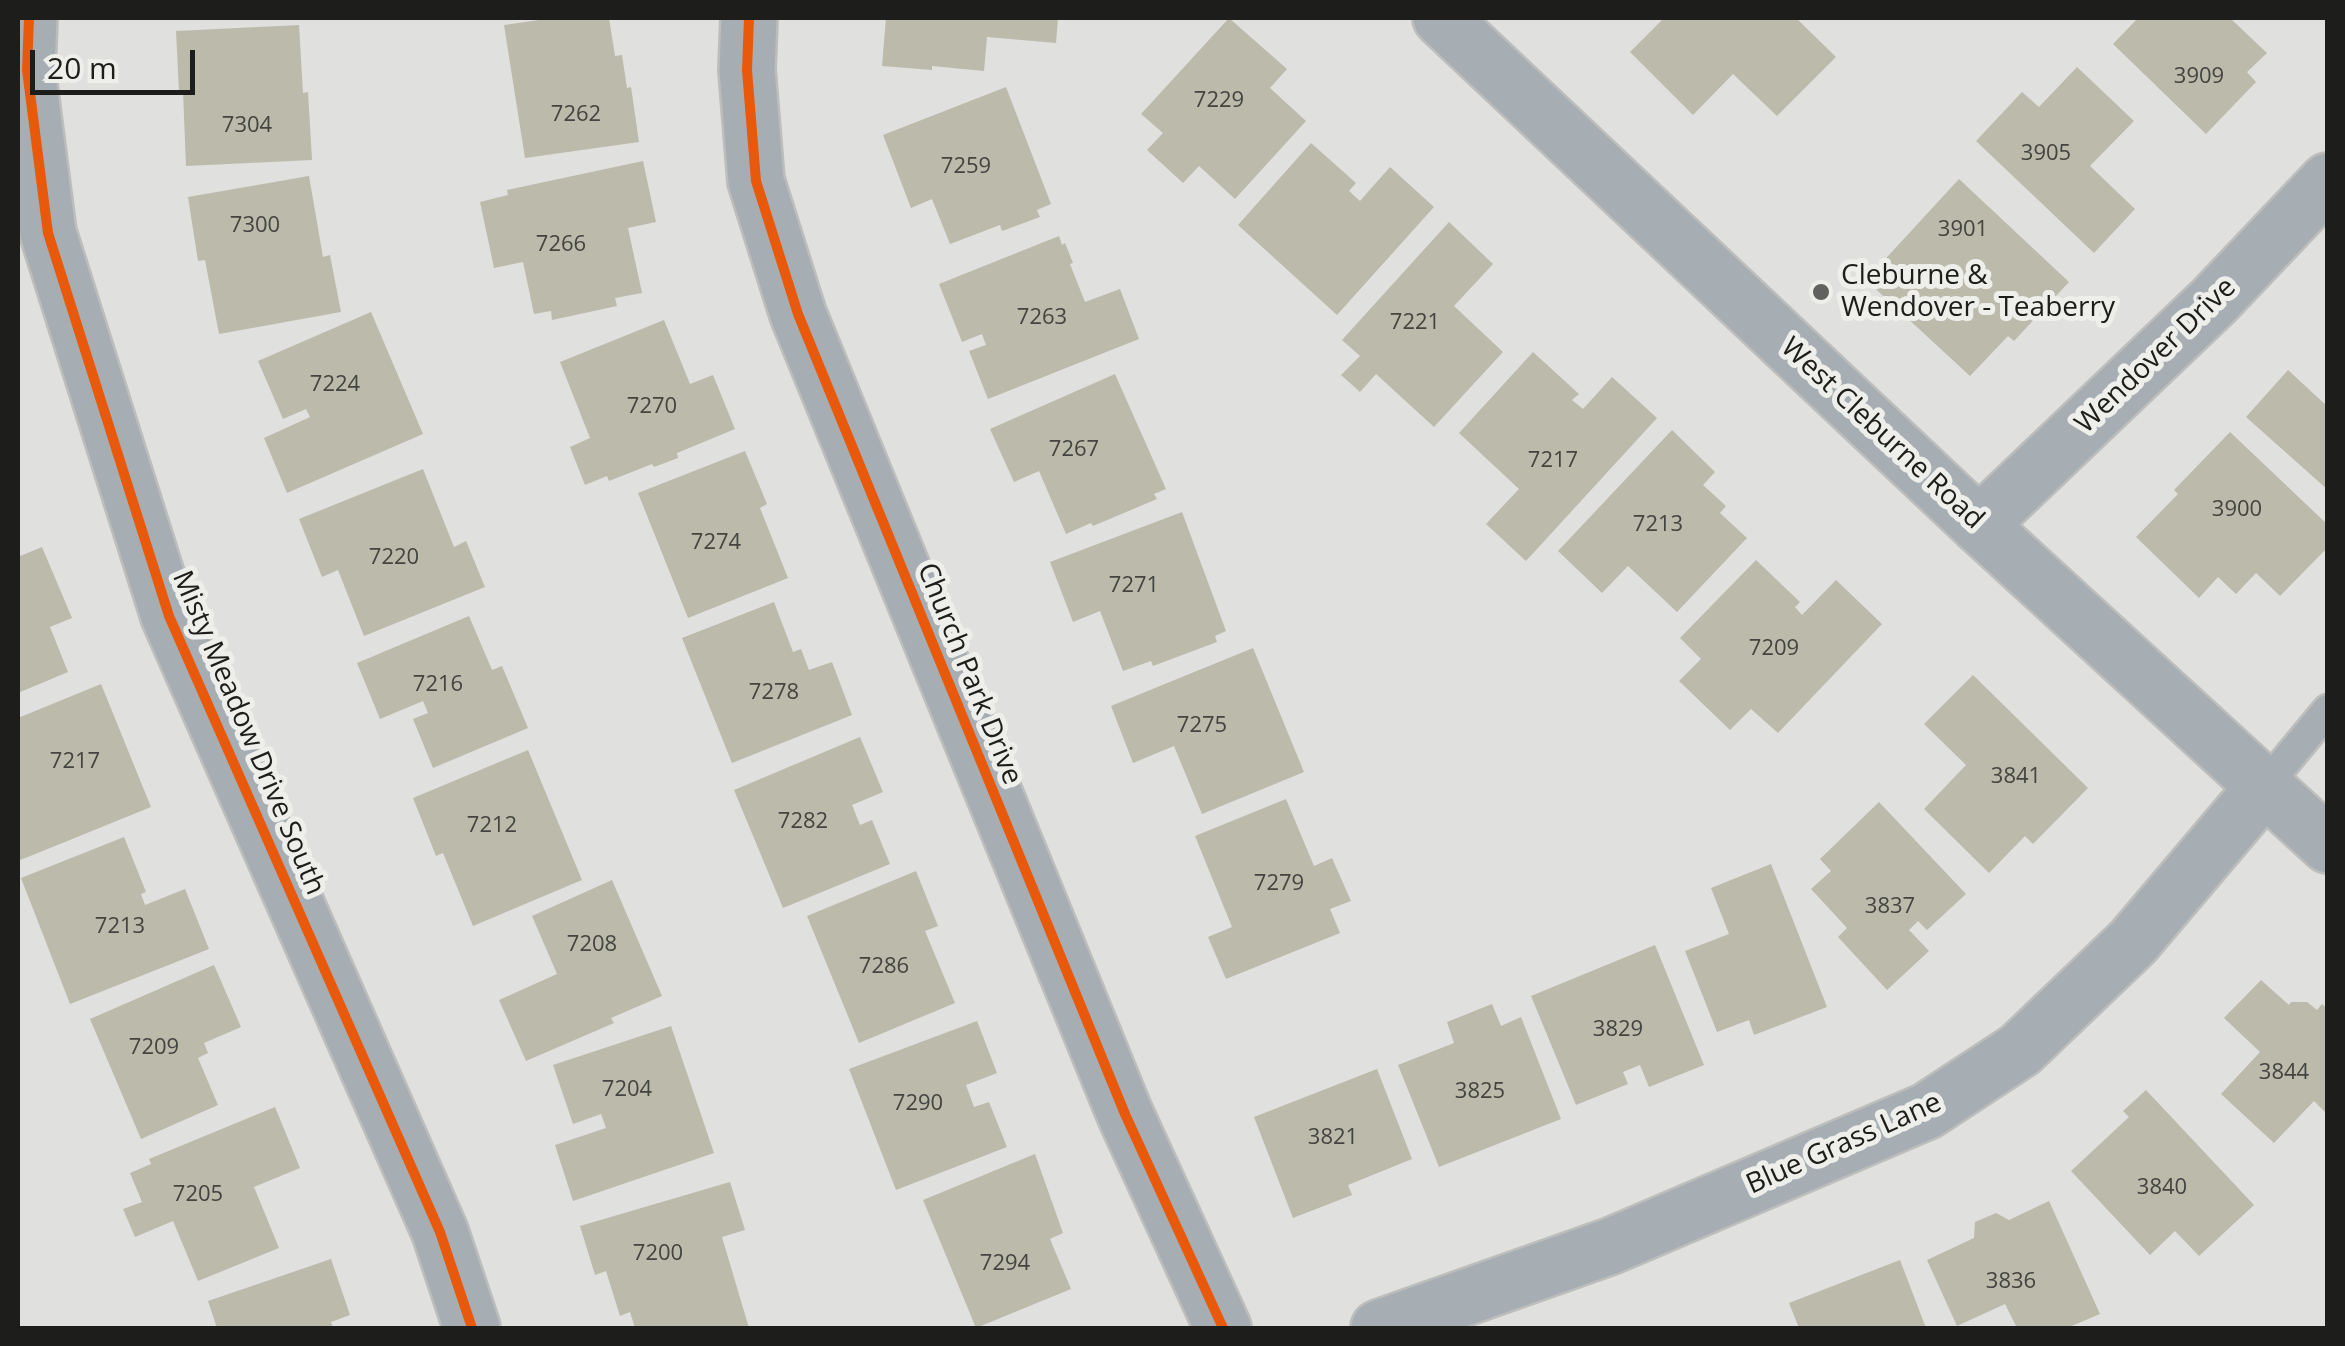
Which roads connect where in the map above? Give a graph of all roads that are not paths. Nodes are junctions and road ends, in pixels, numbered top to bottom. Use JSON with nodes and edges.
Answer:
{"nodes":[{"id":1,"x":29,"y":18,"type":"edge"},
{"id":2,"x":749,"y":18,"type":"edge"},
{"id":3,"x":1447,"y":19,"type":"edge"},
{"id":4,"x":2328,"y":181,"type":"edge"},
{"id":5,"x":1979,"y":525,"type":"junction"},
{"id":6,"x":2328,"y":710,"type":"edge"},
{"id":7,"x":2264,"y":786,"type":"junction"},
{"id":8,"x":2328,"y":845,"type":"edge"},
{"id":9,"x":472,"y":1328,"type":"edge"},
{"id":10,"x":1223,"y":1328,"type":"edge"},
{"id":11,"x":1379,"y":1328,"type":"edge"}],
"edges":[{"from":1,"to":9,"type":"street","name":"Misty Meadow Drive South"},
{"from":2,"to":10,"type":"street","name":"Church Park Drive"},
{"from":3,"to":5,"type":"street","name":"West Cleburne Road"},
{"from":4,"to":5,"type":"street","name":"Wendover Drive"},
{"from":5,"to":7,"type":"street","name":"West Cleburne Road"},
{"from":6,"to":7,"type":"lane"},
{"from":7,"to":8,"type":"street","name":"West Cleburne Road"},
{"from":7,"to":11,"type":"street","name":"Blue Grass Lane"}]}
